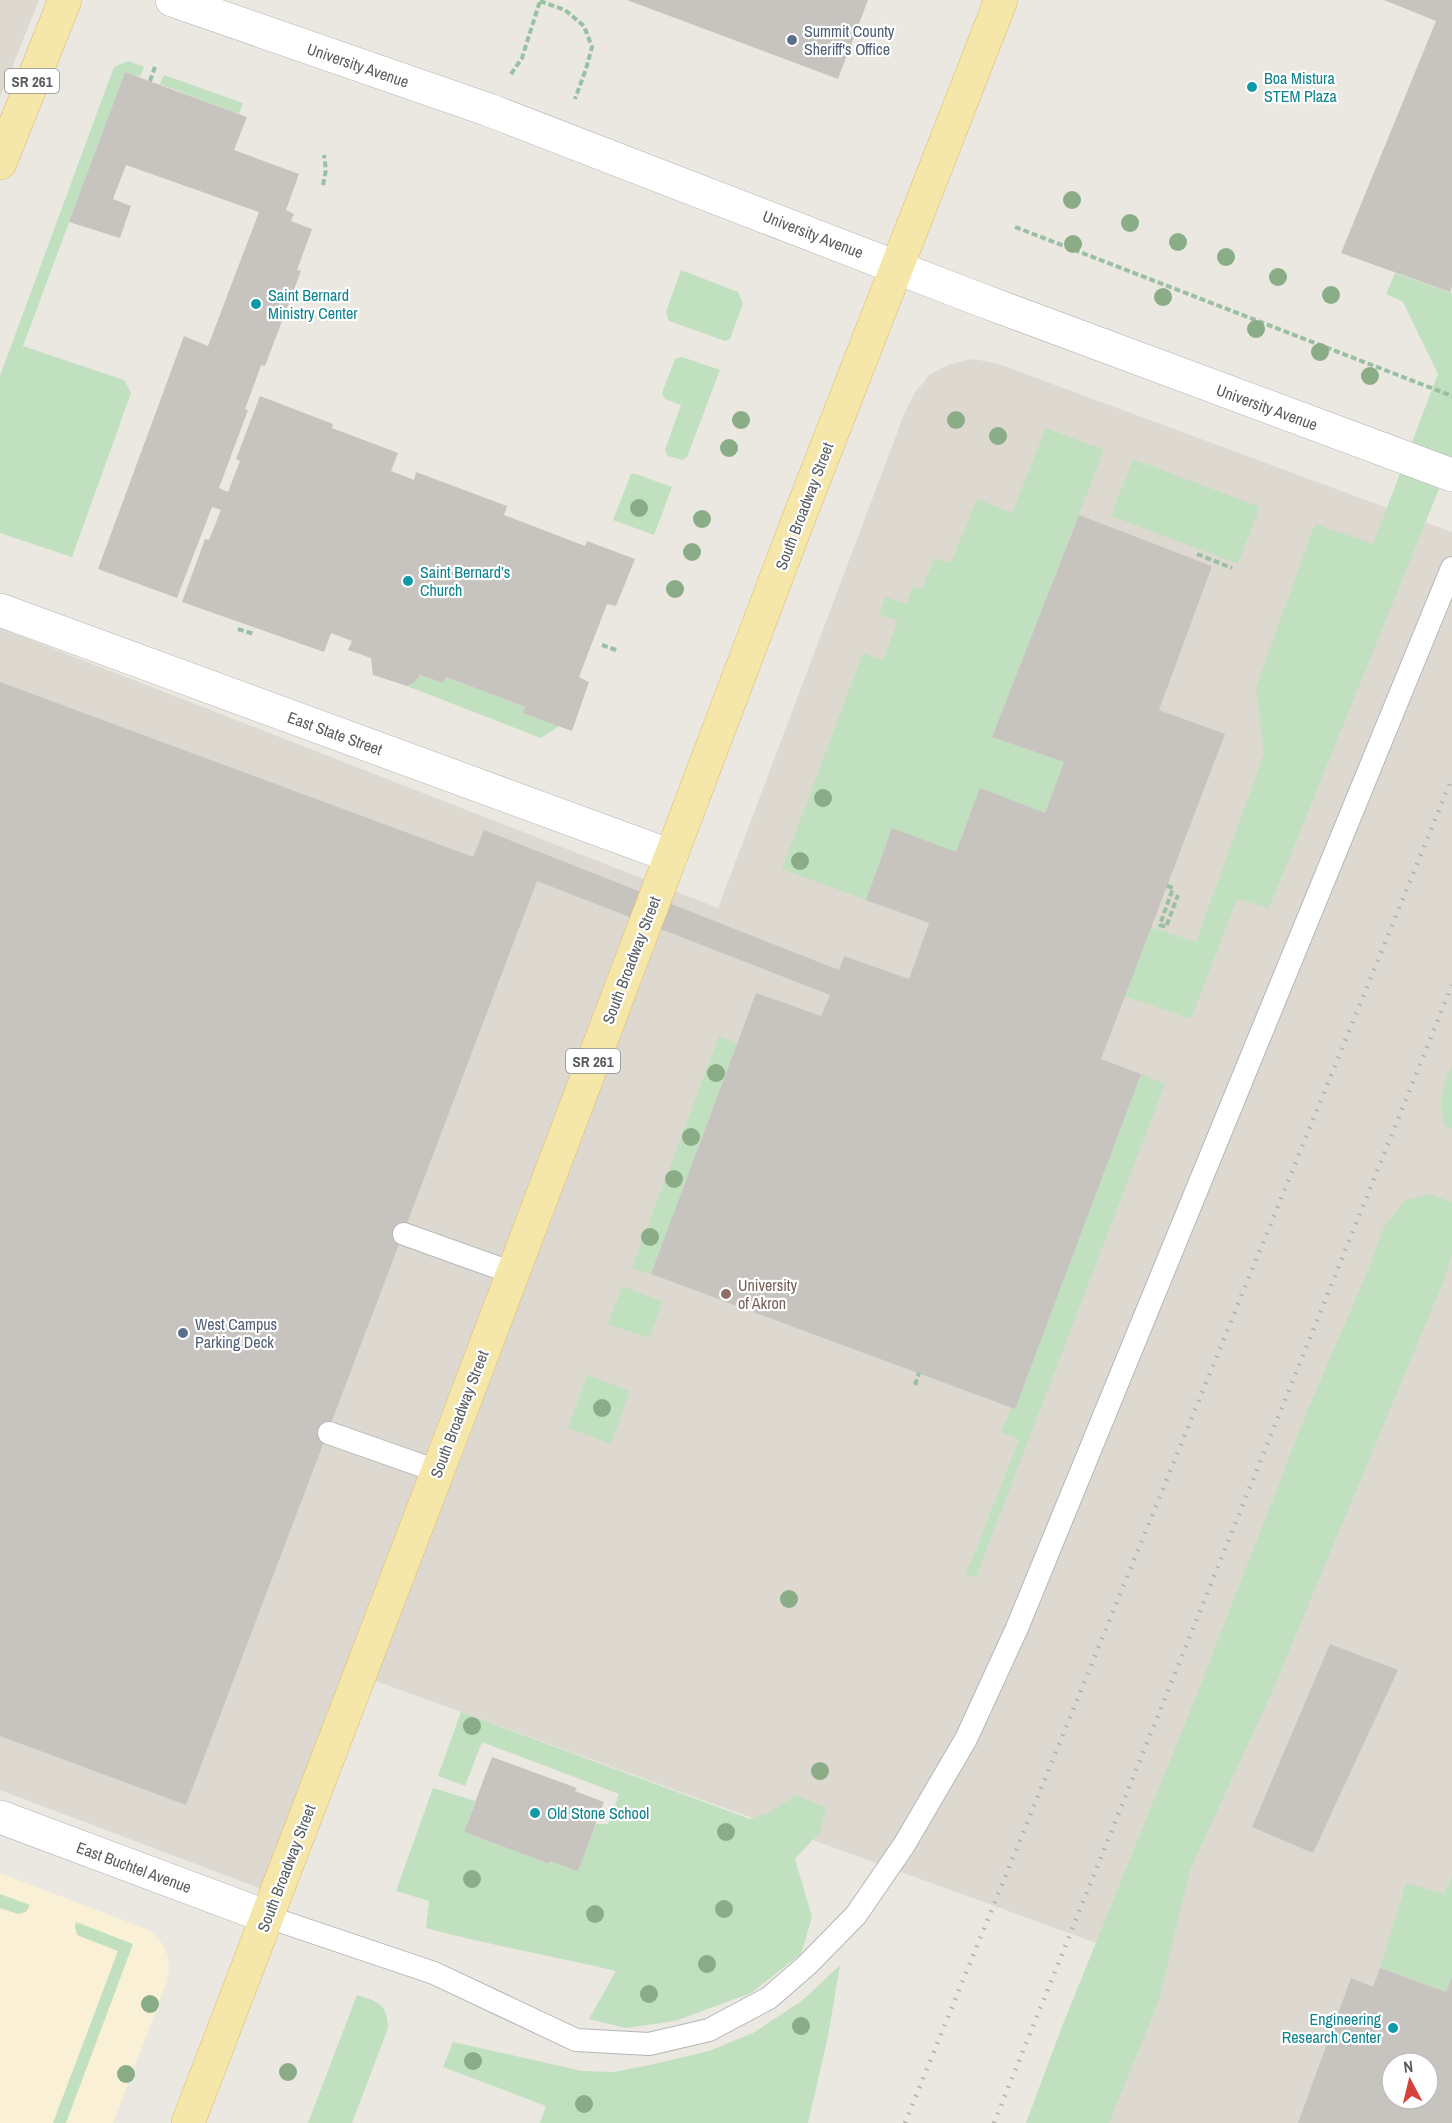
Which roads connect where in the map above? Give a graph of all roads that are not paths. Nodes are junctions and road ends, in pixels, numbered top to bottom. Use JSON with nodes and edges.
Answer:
{"nodes":[{"id":1,"x":65,"y":0,"type":"edge"},
{"id":2,"x":172,"y":0,"type":"edge"},
{"id":3,"x":1001,"y":0,"type":"edge"},
{"id":4,"x":0,"y":163,"type":"edge"},
{"id":5,"x":897,"y":266,"type":"junction"},
{"id":6,"x":1452,"y":475,"type":"edge"},
{"id":7,"x":1452,"y":568,"type":"edge"},
{"id":8,"x":0,"y":610,"type":"edge"},
{"id":9,"x":671,"y":856,"type":"junction"},
{"id":10,"x":404,"y":1234,"type":"dead end"},
{"id":11,"x":513,"y":1273,"type":"junction"},
{"id":12,"x":329,"y":1432,"type":"dead end"},
{"id":13,"x":437,"y":1471,"type":"junction"},
{"id":14,"x":0,"y":1817,"type":"edge"},
{"id":15,"x":268,"y":1917,"type":"junction"},
{"id":16,"x":188,"y":2123,"type":"edge"}],
"edges":[{"from":1,"to":4,"type":"main road","number":"SR 261"},
{"from":2,"to":5,"type":"main road","name":"University Avenue"},
{"from":3,"to":5,"type":"main road","name":"South Broadway Street","number":"SR 261"},
{"from":5,"to":6,"type":"main road","name":"University Avenue"},
{"from":5,"to":9,"type":"main road","name":"South Broadway Street","number":"SR 261"},
{"from":7,"to":15,"type":"lane"},
{"from":8,"to":9,"type":"main road","name":"East State Street"},
{"from":9,"to":11,"type":"main road","name":"South Broadway Street","number":"SR 261"},
{"from":10,"to":11,"type":"lane"},
{"from":11,"to":13,"type":"main road","name":"South Broadway Street","number":"SR 261"},
{"from":12,"to":13,"type":"lane"},
{"from":13,"to":15,"type":"main road","name":"South Broadway Street","number":"SR 261"},
{"from":14,"to":15,"type":"main road","name":"East Buchtel Avenue"},
{"from":15,"to":16,"type":"main road","name":"South Broadway Street","number":"SR 261"}]}
